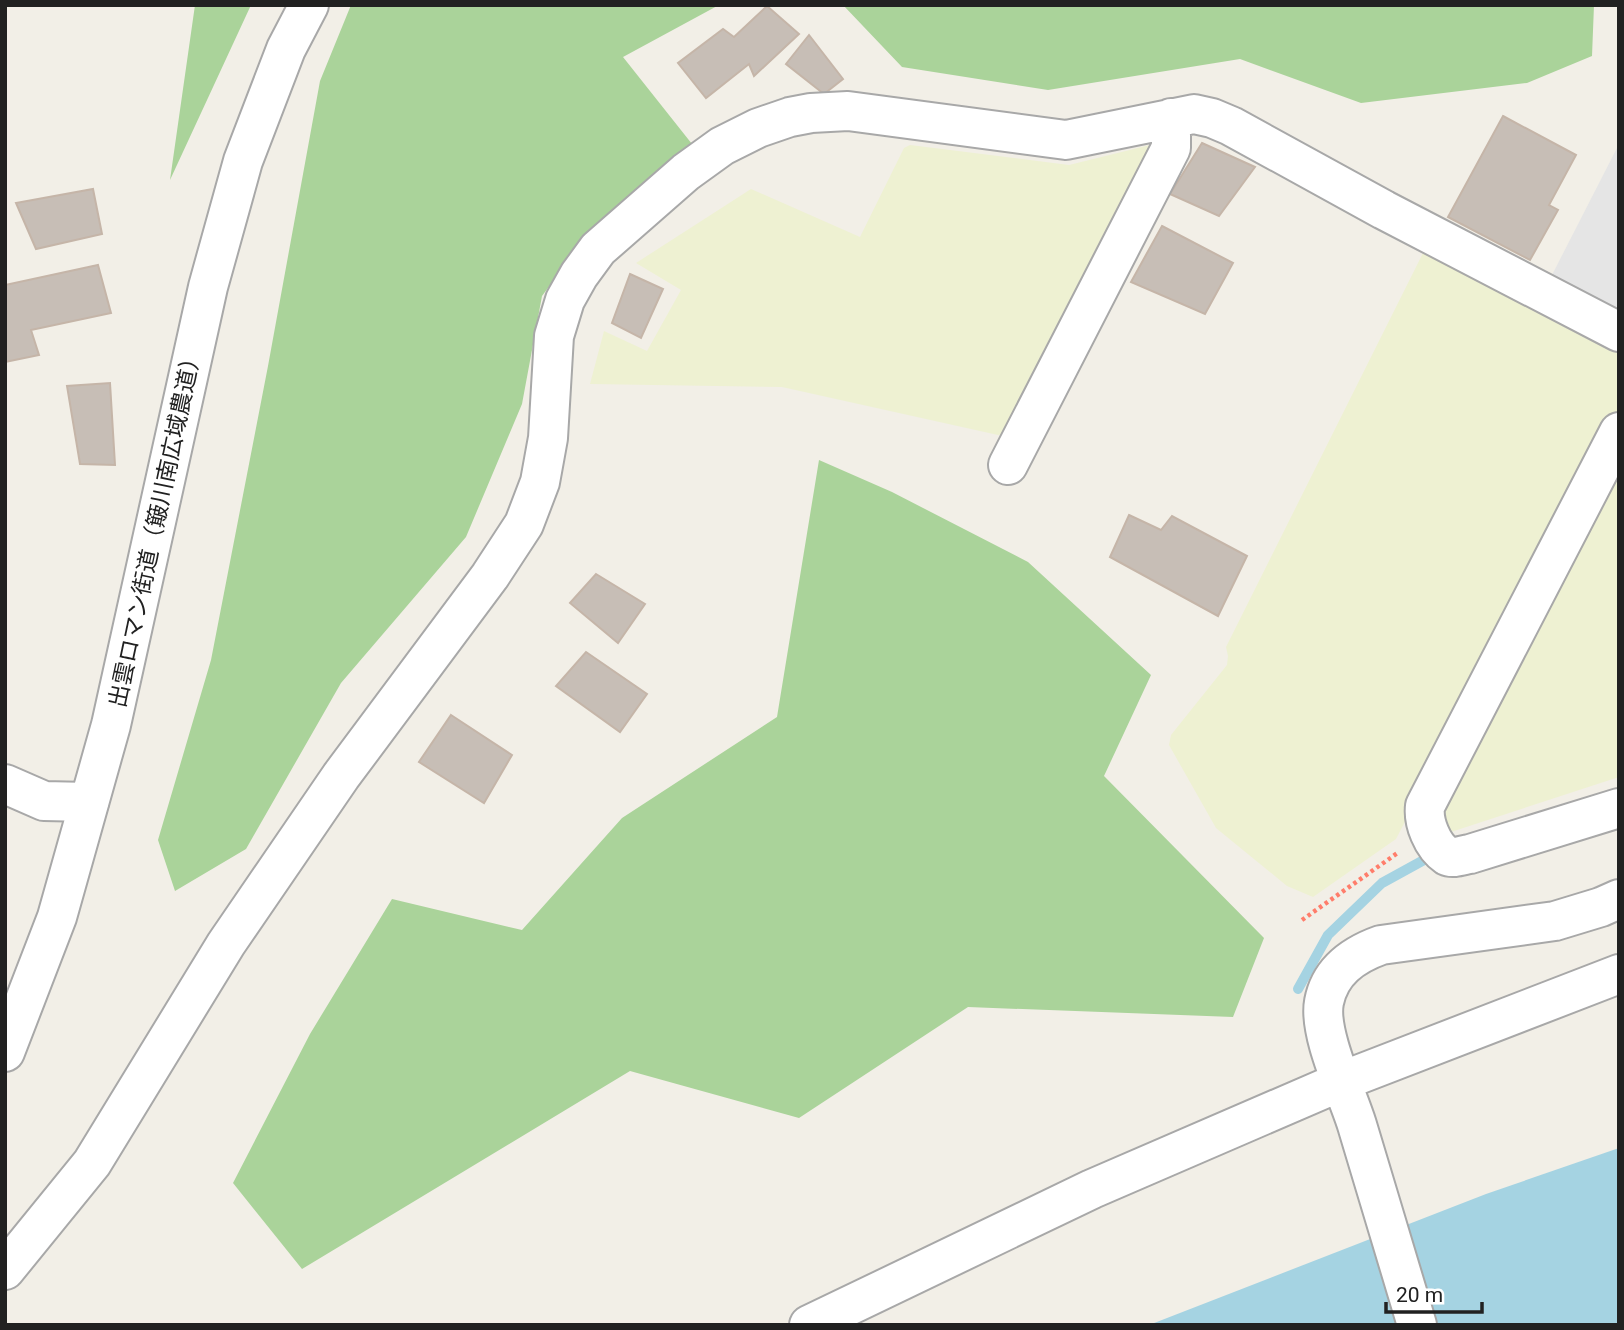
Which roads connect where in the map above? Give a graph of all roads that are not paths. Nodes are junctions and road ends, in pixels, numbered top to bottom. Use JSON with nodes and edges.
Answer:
{"nodes":[{"id":1,"x":309,"y":5,"type":"edge"},
{"id":2,"x":1171,"y":118,"type":"junction"},
{"id":3,"x":1619,"y":332,"type":"edge"},
{"id":4,"x":1619,"y":432,"type":"edge"},
{"id":5,"x":1008,"y":466,"type":"dead end"},
{"id":6,"x":5,"y":784,"type":"edge"},
{"id":7,"x":89,"y":802,"type":"junction"},
{"id":8,"x":1619,"y":807,"type":"edge"},
{"id":9,"x":1619,"y":899,"type":"edge"},
{"id":10,"x":1619,"y":974,"type":"edge"},
{"id":11,"x":5,"y":1052,"type":"edge"},
{"id":12,"x":1342,"y":1081,"type":"junction"},
{"id":13,"x":5,"y":1270,"type":"edge"},
{"id":14,"x":808,"y":1325,"type":"edge"},
{"id":15,"x":1417,"y":1325,"type":"edge"}],
"edges":[{"from":1,"to":7,"type":"street","name":"出雲ロマン街道（簸川南広域農道）"},
{"from":2,"to":3,"type":"street"},
{"from":2,"to":5,"type":"street"},
{"from":2,"to":13,"type":"street"},
{"from":4,"to":8,"type":"street"},
{"from":6,"to":7,"type":"street"},
{"from":7,"to":11,"type":"street","name":"出雲ロマン街道（簸川南広域農道）"},
{"from":9,"to":12,"type":"street"},
{"from":10,"to":12,"type":"street"},
{"from":12,"to":14,"type":"street"},
{"from":12,"to":15,"type":"street"}]}
